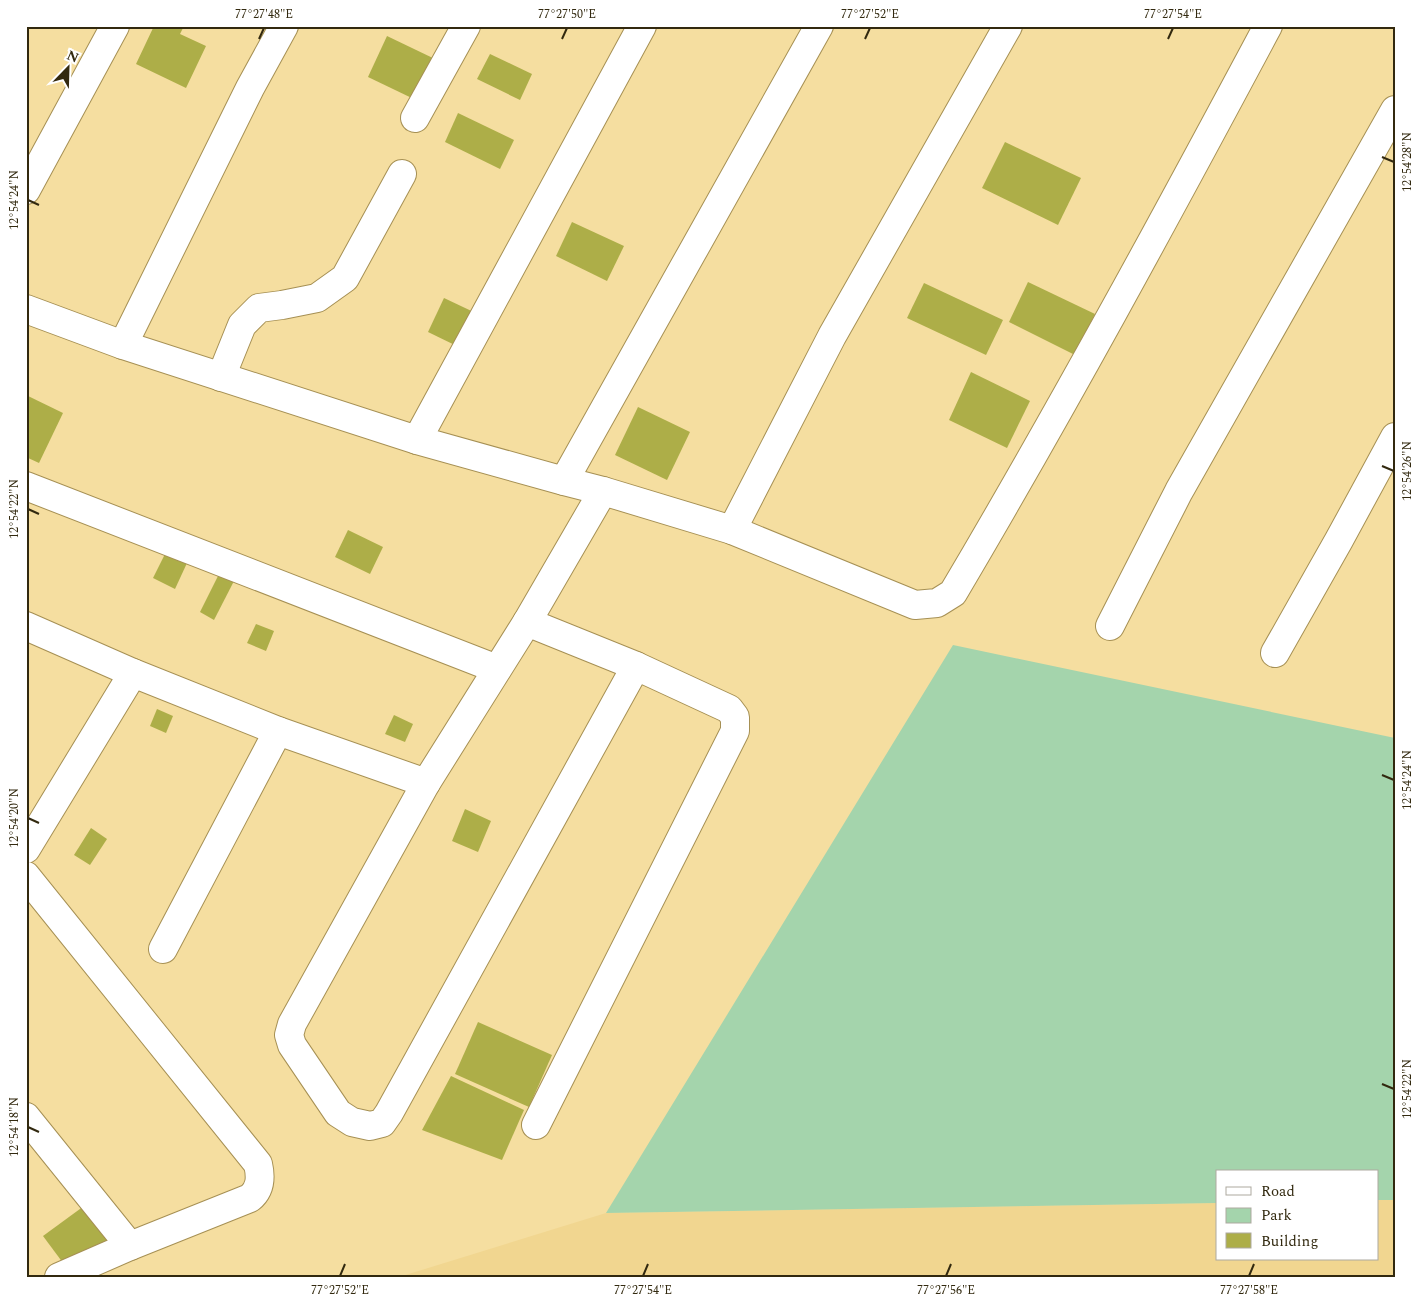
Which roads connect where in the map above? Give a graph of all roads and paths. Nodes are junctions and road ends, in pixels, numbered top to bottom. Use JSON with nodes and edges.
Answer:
{"nodes":[{"id":1,"x":115,"y":26,"type":"edge"},
{"id":2,"x":284,"y":26,"type":"edge"},
{"id":3,"x":466,"y":26,"type":"edge"},
{"id":4,"x":642,"y":26,"type":"edge"},
{"id":5,"x":819,"y":26,"type":"edge"},
{"id":6,"x":1008,"y":26,"type":"edge"},
{"id":7,"x":1268,"y":26,"type":"edge"},
{"id":8,"x":1395,"y":110,"type":"edge"},
{"id":9,"x":416,"y":118,"type":"dead end"},
{"id":10,"x":402,"y":174,"type":"dead end"},
{"id":11,"x":26,"y":190,"type":"edge"},
{"id":12,"x":26,"y":310,"type":"edge"},
{"id":13,"x":123,"y":345,"type":"junction"},
{"id":14,"x":220,"y":377,"type":"junction"},
{"id":15,"x":1395,"y":437,"type":"edge"},
{"id":16,"x":417,"y":440,"type":"junction"},
{"id":17,"x":564,"y":481,"type":"junction"},
{"id":18,"x":26,"y":486,"type":"edge"},
{"id":19,"x":603,"y":491,"type":"junction"},
{"id":20,"x":732,"y":530,"type":"junction"},
{"id":21,"x":527,"y":622,"type":"junction"},
{"id":22,"x":26,"y":626,"type":"edge"},
{"id":23,"x":1110,"y":626,"type":"dead end"},
{"id":24,"x":1275,"y":653,"type":"dead end"},
{"id":25,"x":636,"y":666,"type":"junction"},
{"id":26,"x":497,"y":669,"type":"junction"},
{"id":27,"x":133,"y":673,"type":"junction"},
{"id":28,"x":278,"y":732,"type":"junction"},
{"id":29,"x":426,"y":783,"type":"junction"},
{"id":30,"x":26,"y":849,"type":"edge"},
{"id":31,"x":26,"y":876,"type":"edge"},
{"id":32,"x":163,"y":949,"type":"dead end"},
{"id":33,"x":26,"y":1117,"type":"edge"},
{"id":34,"x":536,"y":1125,"type":"dead end"},
{"id":35,"x":130,"y":1246,"type":"junction"},
{"id":36,"x":59,"y":1277,"type":"edge"}],
"edges":[{"from":1,"to":11,"type":"street"},
{"from":2,"to":13,"type":"street"},
{"from":3,"to":9,"type":"street"},
{"from":4,"to":16,"type":"street"},
{"from":5,"to":17,"type":"street"},
{"from":6,"to":20,"type":"street"},
{"from":7,"to":20,"type":"street"},
{"from":8,"to":23,"type":"street"},
{"from":10,"to":14,"type":"street"},
{"from":12,"to":13,"type":"street"},
{"from":13,"to":14,"type":"street"},
{"from":14,"to":16,"type":"street"},
{"from":15,"to":24,"type":"street"},
{"from":16,"to":17,"type":"street"},
{"from":17,"to":19,"type":"street"},
{"from":18,"to":26,"type":"street"},
{"from":19,"to":20,"type":"street"},
{"from":19,"to":21,"type":"street"},
{"from":21,"to":25,"type":"street"},
{"from":21,"to":26,"type":"street"},
{"from":22,"to":27,"type":"street"},
{"from":25,"to":29,"type":"street"},
{"from":25,"to":34,"type":"street"},
{"from":26,"to":29,"type":"street"},
{"from":27,"to":28,"type":"street"},
{"from":27,"to":30,"type":"street"},
{"from":28,"to":29,"type":"street"},
{"from":28,"to":32,"type":"street"},
{"from":31,"to":35,"type":"street"},
{"from":33,"to":35,"type":"street"},
{"from":35,"to":36,"type":"street"}]}
